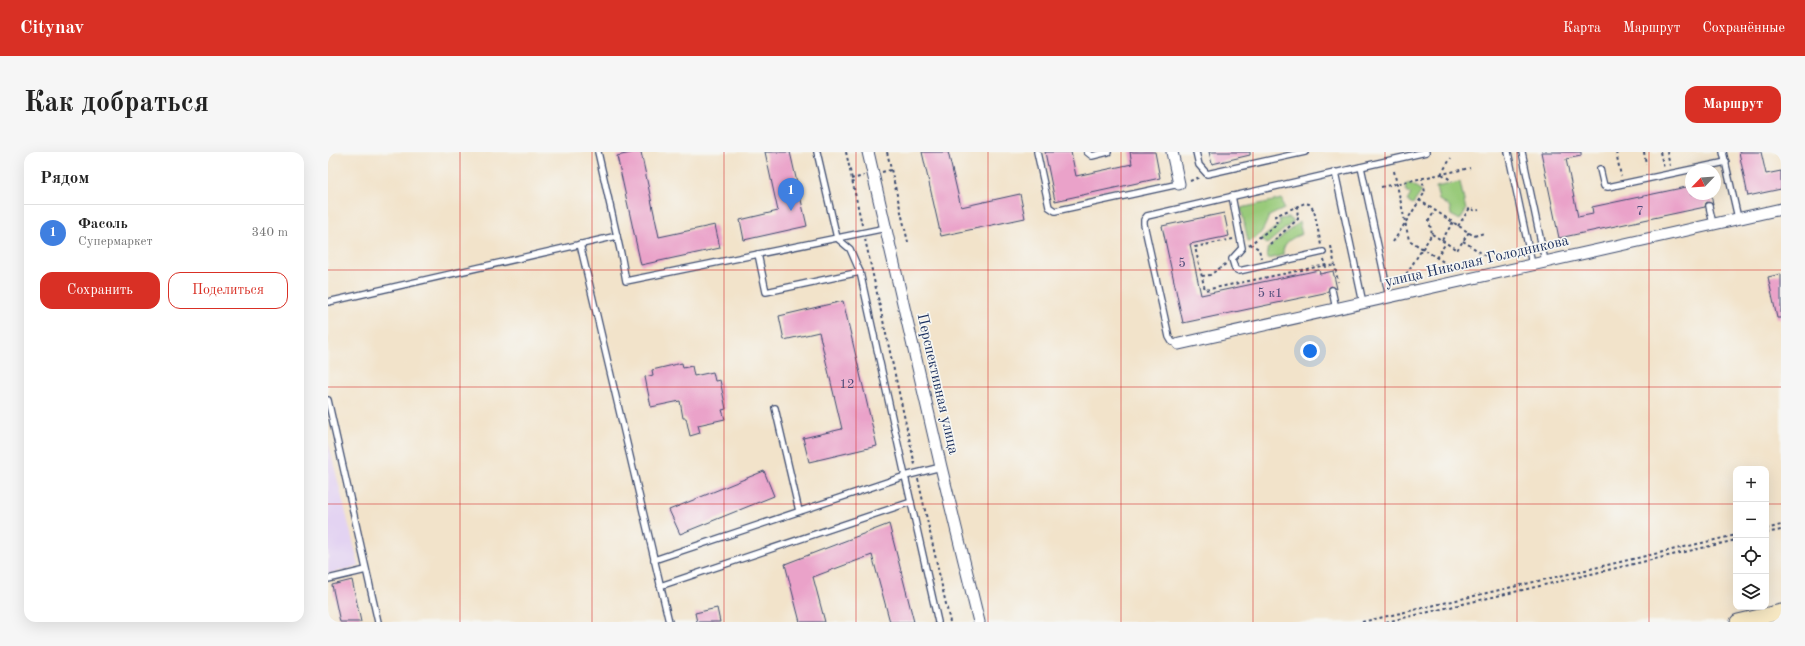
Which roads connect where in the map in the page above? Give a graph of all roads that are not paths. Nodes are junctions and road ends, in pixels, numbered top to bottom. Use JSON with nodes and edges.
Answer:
{"nodes":[{"id":1,"x":598,"y":152,"type":"edge"},
{"id":2,"x":817,"y":152,"type":"edge"},
{"id":3,"x":868,"y":152,"type":"edge"},
{"id":4,"x":1037,"y":152,"type":"edge"},
{"id":5,"x":1087,"y":152,"type":"edge"},
{"id":6,"x":1108,"y":152,"type":"edge"},
{"id":7,"x":1172,"y":152,"type":"edge"},
{"id":8,"x":1196,"y":152,"type":"edge"},
{"id":9,"x":1305,"y":152,"type":"edge"},
{"id":10,"x":1426,"y":152,"type":"edge"},
{"id":11,"x":1508,"y":152,"type":"edge"},
{"id":12,"x":1522,"y":152,"type":"edge"},
{"id":13,"x":1723,"y":152,"type":"edge"},
{"id":14,"x":1726,"y":162,"type":"junction"},
{"id":15,"x":1361,"y":167,"type":"junction"},
{"id":16,"x":1600,"y":169,"type":"dead end"},
{"id":17,"x":1335,"y":172,"type":"junction"},
{"id":18,"x":1179,"y":184,"type":"joint"},
{"id":19,"x":1232,"y":196,"type":"junction"},
{"id":20,"x":1709,"y":206,"type":"dead end"},
{"id":21,"x":1781,"y":208,"type":"edge"},
{"id":22,"x":1738,"y":218,"type":"junction"},
{"id":23,"x":1712,"y":224,"type":"junction"},
{"id":24,"x":886,"y":228,"type":"junction"},
{"id":25,"x":617,"y":236,"type":"junction"},
{"id":26,"x":837,"y":238,"type":"junction"},
{"id":27,"x":580,"y":244,"type":"junction"},
{"id":28,"x":1323,"y":252,"type":"road end"},
{"id":29,"x":758,"y":254,"type":"junction"},
{"id":30,"x":1545,"y":261,"type":"junction"},
{"id":31,"x":1532,"y":264,"type":"junction"},
{"id":32,"x":860,"y":272,"type":"junction"},
{"id":33,"x":1332,"y":290,"type":"dead end"},
{"id":34,"x":1389,"y":298,"type":"junction"},
{"id":35,"x":328,"y":302,"type":"edge"},
{"id":36,"x":1363,"y":304,"type":"junction"},
{"id":37,"x":1336,"y":310,"type":"junction"},
{"id":38,"x":1179,"y":344,"type":"joint"},
{"id":39,"x":328,"y":400,"type":"edge"},
{"id":40,"x":775,"y":408,"type":"dead end"},
{"id":41,"x":941,"y":467,"type":"junction"},
{"id":42,"x":905,"y":476,"type":"junction"},
{"id":43,"x":911,"y":502,"type":"junction"},
{"id":44,"x":799,"y":511,"type":"junction"},
{"id":45,"x":654,"y":560,"type":"junction"},
{"id":46,"x":366,"y":570,"type":"junction"},
{"id":47,"x":328,"y":579,"type":"edge"},
{"id":48,"x":660,"y":586,"type":"junction"},
{"id":49,"x":1781,"y":612,"type":"edge"},
{"id":50,"x":378,"y":622,"type":"edge"},
{"id":51,"x":669,"y":622,"type":"edge"},
{"id":52,"x":938,"y":622,"type":"edge"},
{"id":53,"x":979,"y":622,"type":"edge"},
{"id":54,"x":1738,"y":622,"type":"edge"}],
"edges":[{"from":1,"to":25,"type":"lane"},
{"from":2,"to":26,"type":"lane"},
{"from":3,"to":24,"type":"street","name":"Перспективная улица"},
{"from":4,"to":18,"type":"lane"},
{"from":5,"to":6,"type":"lane"},
{"from":7,"to":18,"type":"street"},
{"from":8,"to":9,"type":"lane"},
{"from":10,"to":15,"type":"lane"},
{"from":11,"to":31,"type":"lane"},
{"from":12,"to":30,"type":"lane"},
{"from":13,"to":14,"type":"lane"},
{"from":14,"to":16,"type":"lane"},
{"from":14,"to":22,"type":"lane"},
{"from":15,"to":17,"type":"lane"},
{"from":15,"to":34,"type":"lane"},
{"from":17,"to":19,"type":"lane"},
{"from":17,"to":36,"type":"lane"},
{"from":19,"to":28,"type":"lane"},
{"from":19,"to":38,"type":"lane"},
{"from":20,"to":23,"type":"lane"},
{"from":21,"to":22,"type":"street","name":"улица Николая Голодникова"},
{"from":22,"to":23,"type":"street","name":"улица Николая Голодникова"},
{"from":23,"to":30,"type":"street","name":"улица Николая Голодникова"},
{"from":24,"to":26,"type":"lane"},
{"from":24,"to":41,"type":"street","name":"Перспективная улица"},
{"from":25,"to":27,"type":"lane"},
{"from":25,"to":29,"type":"lane"},
{"from":26,"to":29,"type":"lane"},
{"from":26,"to":32,"type":"lane"},
{"from":27,"to":35,"type":"lane"},
{"from":27,"to":45,"type":"lane"},
{"from":29,"to":32,"type":"lane"},
{"from":30,"to":31,"type":"street","name":"улица Николая Голодникова"},
{"from":31,"to":34,"type":"street","name":"улица Николая Голодникова"},
{"from":32,"to":42,"type":"lane"},
{"from":33,"to":37,"type":"lane"},
{"from":34,"to":36,"type":"street","name":"улица Николая Голодникова"},
{"from":36,"to":37,"type":"street","name":"улица Николая Голодникова"},
{"from":37,"to":38,"type":"street","name":"улица Николая Голодникова"},
{"from":39,"to":46,"type":"lane"},
{"from":40,"to":44,"type":"lane"},
{"from":41,"to":42,"type":"lane"},
{"from":41,"to":53,"type":"street","name":"Перспективная улица"},
{"from":42,"to":43,"type":"lane"},
{"from":42,"to":44,"type":"lane"},
{"from":43,"to":48,"type":"lane"},
{"from":43,"to":52,"type":"lane"},
{"from":44,"to":45,"type":"lane"},
{"from":45,"to":48,"type":"lane"},
{"from":46,"to":47,"type":"lane"},
{"from":46,"to":50,"type":"lane"},
{"from":48,"to":51,"type":"lane"},
{"from":49,"to":54,"type":"main road"}]}
